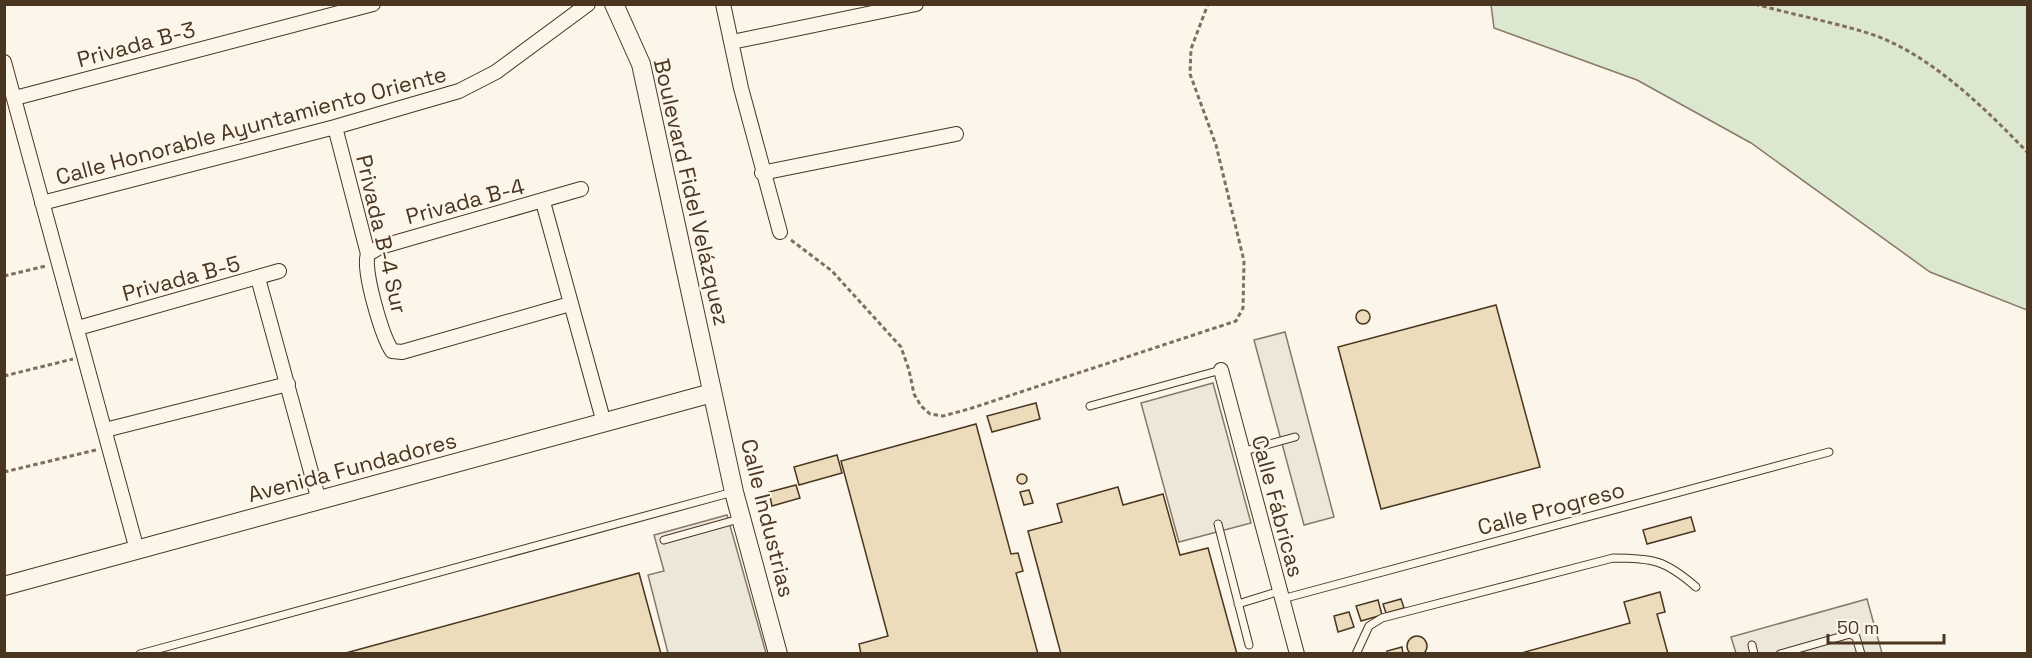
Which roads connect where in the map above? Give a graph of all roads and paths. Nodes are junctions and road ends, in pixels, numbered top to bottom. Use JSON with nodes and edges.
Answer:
{"nodes":[{"id":1,"x":373,"y":4,"type":"edge"},
{"id":2,"x":588,"y":4,"type":"edge"},
{"id":3,"x":615,"y":4,"type":"edge"},
{"id":4,"x":723,"y":4,"type":"edge"},
{"id":5,"x":916,"y":4,"type":"edge"},
{"id":6,"x":1208,"y":4,"type":"edge"},
{"id":7,"x":1755,"y":4,"type":"edge"},
{"id":8,"x":732,"y":42,"type":"junction"},
{"id":9,"x":4,"y":62,"type":"edge"},
{"id":10,"x":15,"y":98,"type":"junction"},
{"id":11,"x":335,"y":127,"type":"junction"},
{"id":12,"x":956,"y":134,"type":"dead end"},
{"id":13,"x":2028,"y":153,"type":"edge"},
{"id":14,"x":762,"y":173,"type":"junction"},
{"id":15,"x":581,"y":189,"type":"dead end"},
{"id":16,"x":543,"y":202,"type":"junction"},
{"id":17,"x":42,"y":203,"type":"junction"},
{"id":18,"x":780,"y":232,"type":"joint"},
{"id":19,"x":368,"y":254,"type":"junction"},
{"id":20,"x":59,"y":262,"type":"junction"},
{"id":21,"x":279,"y":271,"type":"dead end"},
{"id":22,"x":4,"y":276,"type":"edge"},
{"id":23,"x":258,"y":278,"type":"junction"},
{"id":24,"x":570,"y":304,"type":"junction"},
{"id":25,"x":78,"y":328,"type":"junction"},
{"id":26,"x":85,"y":356,"type":"junction"},
{"id":27,"x":1221,"y":370,"type":"joint"},
{"id":28,"x":4,"y":376,"type":"edge"},
{"id":29,"x":288,"y":384,"type":"junction"},
{"id":30,"x":712,"y":393,"type":"junction"},
{"id":31,"x":1090,"y":406,"type":"dead end"},
{"id":32,"x":604,"y":423,"type":"junction"},
{"id":33,"x":105,"y":430,"type":"junction"},
{"id":34,"x":1295,"y":437,"type":"dead end"},
{"id":35,"x":110,"y":447,"type":"junction"},
{"id":36,"x":1241,"y":452,"type":"junction"},
{"id":37,"x":1829,"y":452,"type":"dead end"},
{"id":38,"x":4,"y":472,"type":"edge"},
{"id":39,"x":734,"y":492,"type":"junction"},
{"id":40,"x":319,"y":501,"type":"junction"},
{"id":41,"x":742,"y":518,"type":"junction"},
{"id":42,"x":1218,"y":524,"type":"dead end"},
{"id":43,"x":664,"y":540,"type":"dead end"},
{"id":44,"x":137,"y":550,"type":"junction"},
{"id":45,"x":4,"y":586,"type":"edge"},
{"id":46,"x":1695,"y":587,"type":"dead end"},
{"id":47,"x":1281,"y":595,"type":"junction"},
{"id":48,"x":1238,"y":604,"type":"junction"},
{"id":49,"x":1249,"y":645,"type":"dead end"},
{"id":50,"x":1752,"y":645,"type":"dead end"},
{"id":51,"x":140,"y":654,"type":"edge"},
{"id":52,"x":778,"y":654,"type":"edge"},
{"id":53,"x":1297,"y":654,"type":"edge"},
{"id":54,"x":1356,"y":654,"type":"edge"},
{"id":55,"x":1754,"y":654,"type":"edge"},
{"id":56,"x":1780,"y":654,"type":"edge"},
{"id":57,"x":1861,"y":654,"type":"edge"}],
"edges":[{"from":1,"to":10,"type":"street","name":"Privada B-3"},
{"from":2,"to":11,"type":"street","name":"Calle Honorable Ayuntamiento Oriente"},
{"from":3,"to":30,"type":"street","name":"Boulevard Fidel Velázquez"},
{"from":4,"to":8,"type":"street"},
{"from":5,"to":8,"type":"street"},
{"from":6,"to":18,"type":"path"},
{"from":7,"to":13,"type":"path"},
{"from":8,"to":14,"type":"street"},
{"from":9,"to":10,"type":"street"},
{"from":10,"to":17,"type":"street"},
{"from":11,"to":17,"type":"street","name":"Calle Honorable Ayuntamiento Oriente"},
{"from":11,"to":19,"type":"street","name":"Privada B-4 Sur"},
{"from":12,"to":14,"type":"street"},
{"from":14,"to":18,"type":"street"},
{"from":15,"to":16,"type":"street"},
{"from":16,"to":19,"type":"street","name":"Privada B-4"},
{"from":16,"to":24,"type":"street","name":"Privada B-4"},
{"from":17,"to":20,"type":"street"},
{"from":19,"to":24,"type":"street","name":"Privada B-4 Sur"},
{"from":20,"to":22,"type":"path"},
{"from":20,"to":25,"type":"street"},
{"from":21,"to":23,"type":"street"},
{"from":23,"to":25,"type":"street","name":"Privada B-5"},
{"from":23,"to":29,"type":"street","name":"Privada B-5"},
{"from":24,"to":32,"type":"street","name":"Privada B-4"},
{"from":25,"to":26,"type":"street"},
{"from":26,"to":28,"type":"path"},
{"from":26,"to":33,"type":"street"},
{"from":27,"to":31,"type":"lane"},
{"from":27,"to":36,"type":"street","name":"Calle Fábricas"},
{"from":29,"to":33,"type":"street"},
{"from":29,"to":40,"type":"street","name":"Privada B-5"},
{"from":30,"to":32,"type":"street","name":"Avenida Fundadores"},
{"from":30,"to":39,"type":"street","name":"Calle Industrias"},
{"from":32,"to":40,"type":"street","name":"Avenida Fundadores"},
{"from":33,"to":35,"type":"street"},
{"from":34,"to":36,"type":"lane"},
{"from":35,"to":38,"type":"path"},
{"from":35,"to":44,"type":"street"},
{"from":36,"to":47,"type":"street","name":"Calle Fábricas"},
{"from":37,"to":47,"type":"lane","name":"Calle Progreso"},
{"from":39,"to":41,"type":"street","name":"Calle Industrias"},
{"from":39,"to":51,"type":"lane"},
{"from":40,"to":44,"type":"street","name":"Avenida Fundadores"},
{"from":41,"to":43,"type":"lane"},
{"from":41,"to":52,"type":"street","name":"Calle Industrias"},
{"from":42,"to":48,"type":"lane"},
{"from":44,"to":45,"type":"street","name":"Avenida Fundadores"},
{"from":46,"to":54,"type":"lane"},
{"from":47,"to":48,"type":"lane","name":"Calle Progreso"},
{"from":47,"to":53,"type":"street","name":"Calle Fábricas"},
{"from":48,"to":49,"type":"lane"},
{"from":50,"to":55,"type":"lane"},
{"from":56,"to":57,"type":"lane"}]}
